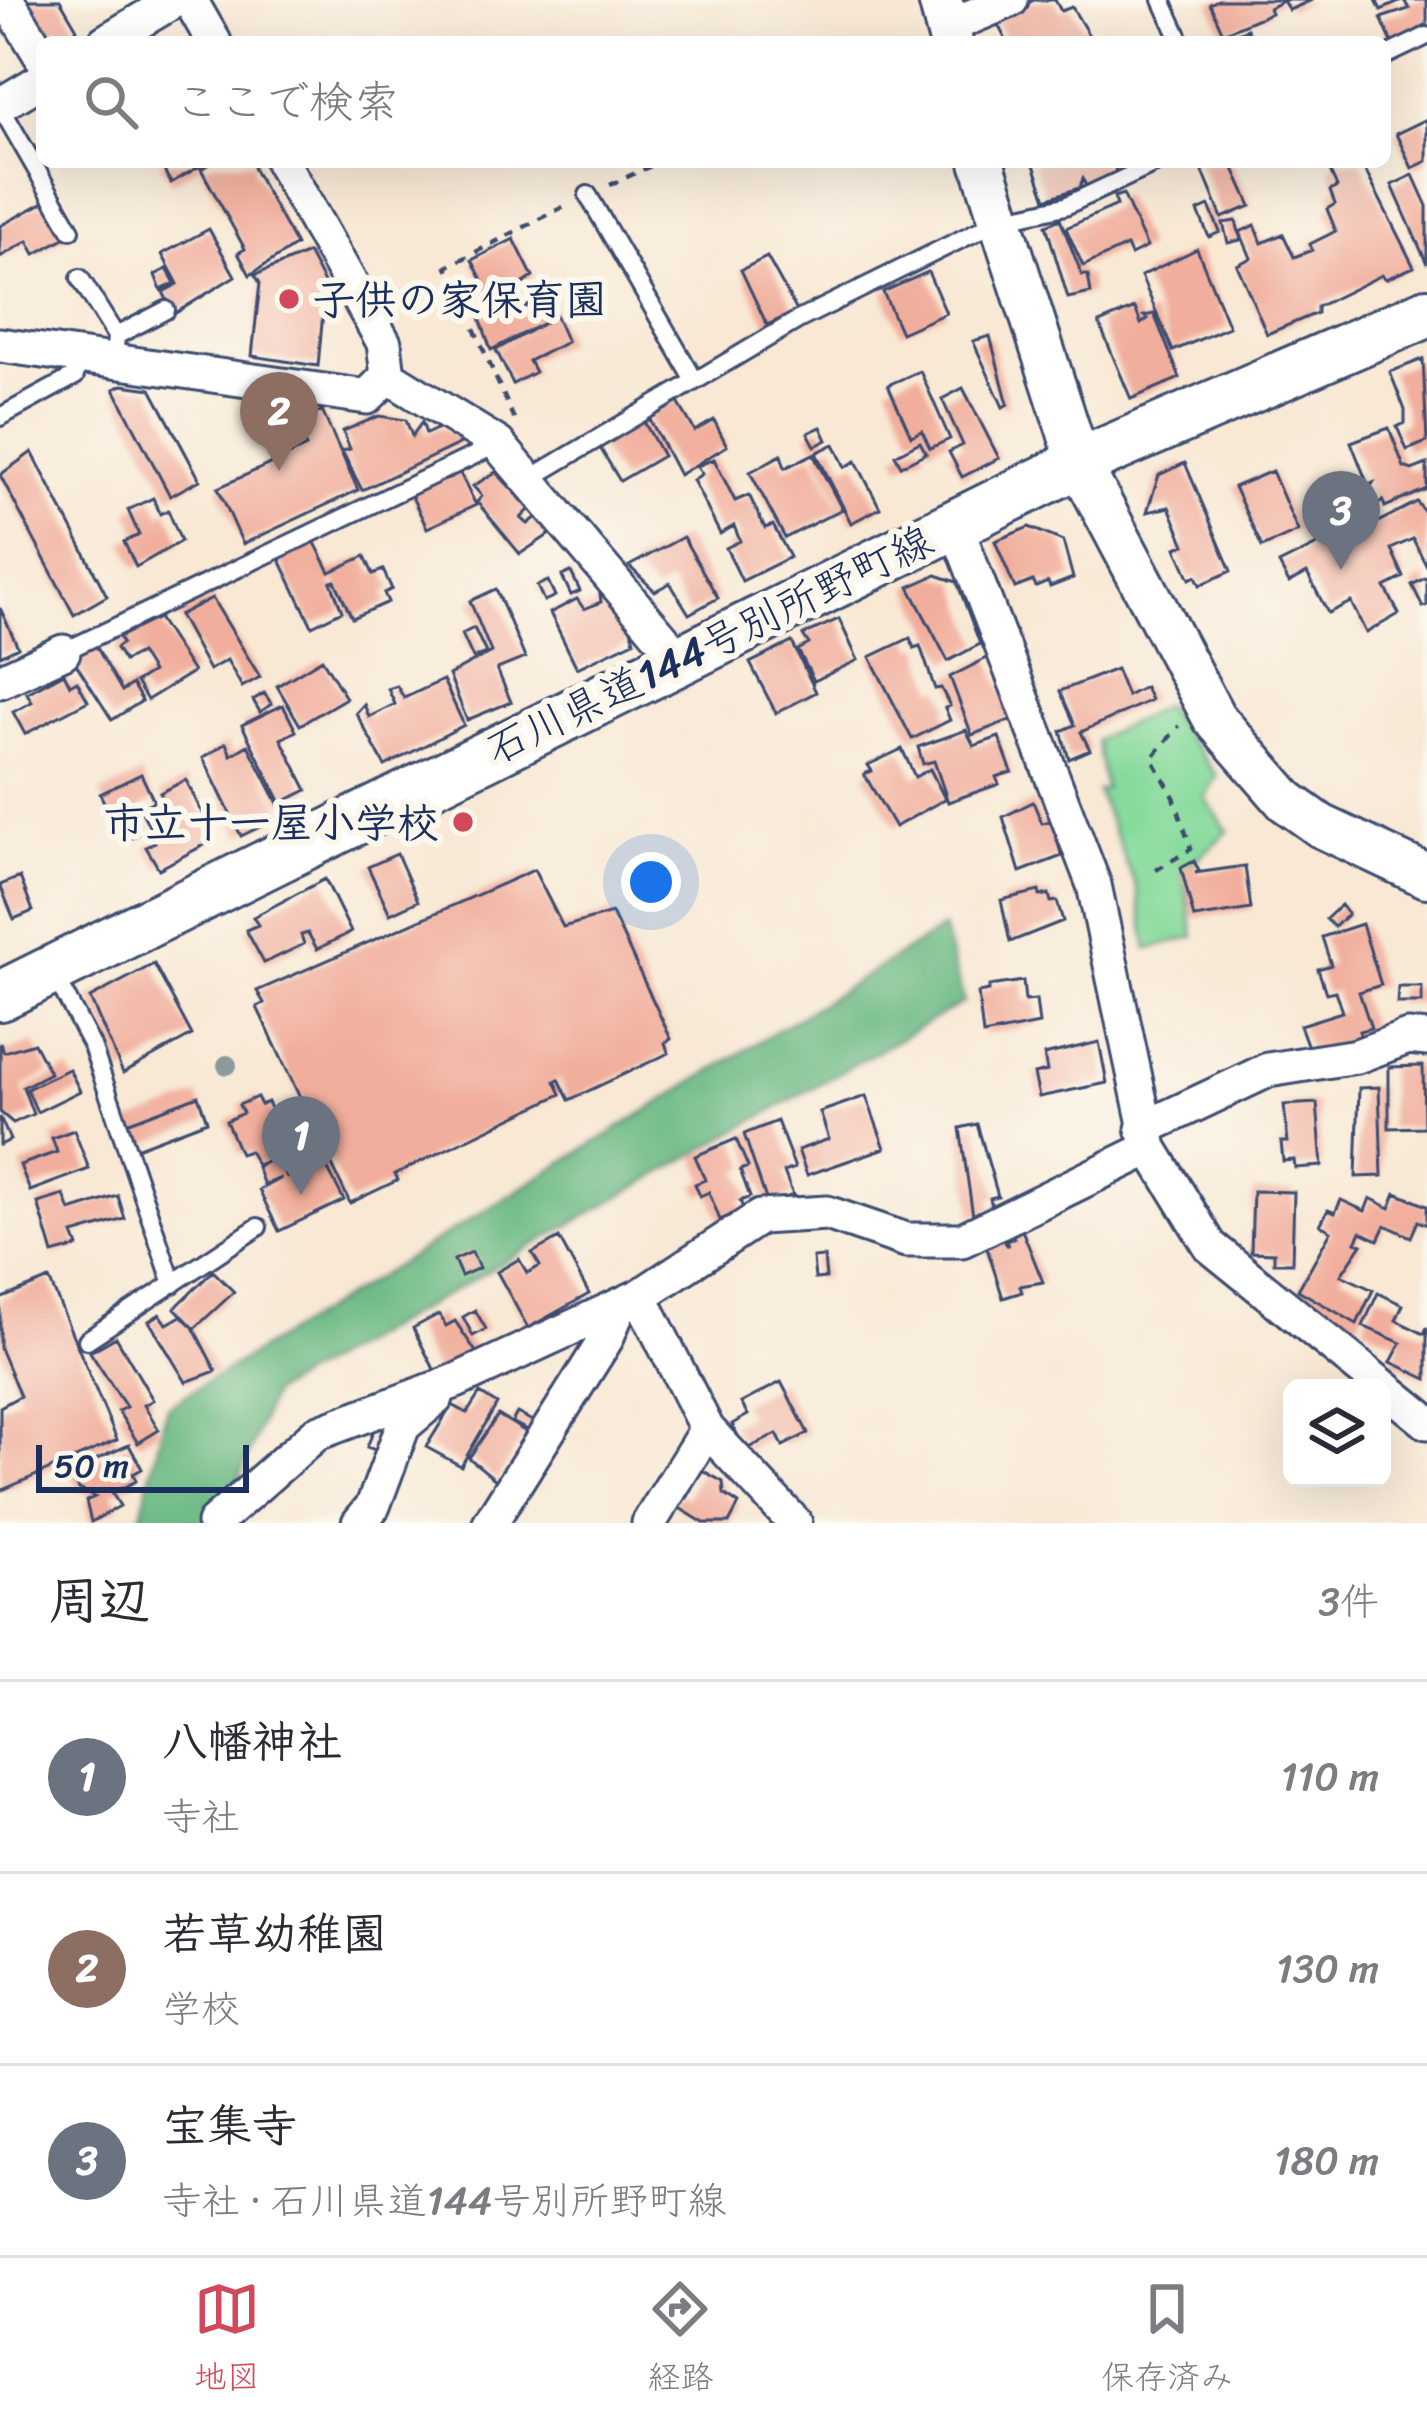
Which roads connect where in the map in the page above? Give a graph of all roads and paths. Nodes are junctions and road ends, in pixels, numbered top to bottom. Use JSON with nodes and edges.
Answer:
{"nodes":[{"id":1,"x":7,"y":0,"type":"edge"},
{"id":2,"x":176,"y":0,"type":"edge"},
{"id":3,"x":190,"y":0,"type":"edge"},
{"id":4,"x":1012,"y":0,"type":"edge"},
{"id":5,"x":1162,"y":0,"type":"edge"},
{"id":6,"x":946,"y":23,"type":"edge"},
{"id":7,"x":115,"y":36,"type":"edge"},
{"id":8,"x":211,"y":36,"type":"edge"},
{"id":9,"x":1178,"y":36,"type":"edge"},
{"id":10,"x":1427,"y":37,"type":"edge"},
{"id":11,"x":36,"y":48,"type":"edge"},
{"id":12,"x":1391,"y":53,"type":"edge"},
{"id":13,"x":36,"y":84,"type":"edge"},
{"id":14,"x":0,"y":105,"type":"edge"},
{"id":15,"x":285,"y":168,"type":"edge"},
{"id":16,"x":646,"y":168,"type":"edge"},
{"id":17,"x":984,"y":168,"type":"edge"},
{"id":18,"x":1146,"y":168,"type":"edge"},
{"id":19,"x":588,"y":195,"type":"junction"},
{"id":20,"x":998,"y":221,"type":"junction"},
{"id":21,"x":71,"y":230,"type":"dead end"},
{"id":22,"x":80,"y":278,"type":"dead end"},
{"id":23,"x":166,"y":310,"type":"dead end"},
{"id":24,"x":1427,"y":313,"type":"edge"},
{"id":25,"x":0,"y":344,"type":"edge"},
{"id":26,"x":115,"y":348,"type":"junction"},
{"id":27,"x":79,"y":356,"type":"junction"},
{"id":28,"x":388,"y":376,"type":"junction"},
{"id":29,"x":694,"y":381,"type":"junction"},
{"id":30,"x":0,"y":417,"type":"edge"},
{"id":31,"x":498,"y":444,"type":"junction"},
{"id":32,"x":1078,"y":463,"type":"junction"},
{"id":33,"x":529,"y":479,"type":"junction"},
{"id":34,"x":956,"y":524,"type":"junction"},
{"id":35,"x":63,"y":652,"type":"joint"},
{"id":36,"x":679,"y":658,"type":"junction"},
{"id":37,"x":0,"y":681,"type":"edge"},
{"id":38,"x":1208,"y":706,"type":"junction"},
{"id":39,"x":1156,"y":870,"type":"dead end"},
{"id":40,"x":1427,"y":876,"type":"edge"},
{"id":41,"x":52,"y":970,"type":"junction"},
{"id":42,"x":0,"y":996,"type":"edge"},
{"id":43,"x":1427,"y":1039,"type":"edge"},
{"id":44,"x":1147,"y":1138,"type":"junction"},
{"id":45,"x":258,"y":1228,"type":"dead end"},
{"id":46,"x":173,"y":1284,"type":"junction"},
{"id":47,"x":630,"y":1300,"type":"junction"},
{"id":48,"x":87,"y":1340,"type":"dead end"},
{"id":49,"x":456,"y":1381,"type":"junction"},
{"id":50,"x":1427,"y":1422,"type":"edge"},
{"id":51,"x":707,"y":1429,"type":"junction"},
{"id":52,"x":378,"y":1517,"type":"edge"},
{"id":53,"x":214,"y":1523,"type":"edge"},
{"id":54,"x":490,"y":1523,"type":"edge"},
{"id":55,"x":649,"y":1523,"type":"edge"},
{"id":56,"x":795,"y":1523,"type":"edge"}],
"edges":[{"from":1,"to":11,"type":"street"},
{"from":2,"to":7,"type":"street"},
{"from":3,"to":8,"type":"street"},
{"from":4,"to":6,"type":"street"},
{"from":5,"to":9,"type":"lane"},
{"from":10,"to":12,"type":"lane"},
{"from":13,"to":14,"type":"street"},
{"from":14,"to":21,"type":"lane"},
{"from":15,"to":28,"type":"street"},
{"from":16,"to":19,"type":"path"},
{"from":17,"to":20,"type":"street"},
{"from":18,"to":20,"type":"lane"},
{"from":19,"to":29,"type":"lane"},
{"from":19,"to":31,"type":"path"},
{"from":20,"to":29,"type":"lane"},
{"from":20,"to":32,"type":"street"},
{"from":22,"to":26,"type":"lane"},
{"from":23,"to":26,"type":"lane"},
{"from":24,"to":32,"type":"main road","name":"石川県道144号別所野町線"},
{"from":25,"to":27,"type":"street"},
{"from":26,"to":27,"type":"street"},
{"from":26,"to":28,"type":"street"},
{"from":27,"to":30,"type":"lane"},
{"from":28,"to":31,"type":"street"},
{"from":29,"to":33,"type":"lane"},
{"from":31,"to":33,"type":"street"},
{"from":31,"to":35,"type":"lane"},
{"from":32,"to":34,"type":"main road","name":"石川県道144号別所野町線"},
{"from":32,"to":38,"type":"street"},
{"from":33,"to":36,"type":"street"},
{"from":34,"to":36,"type":"main road","name":"石川県道144号別所野町線"},
{"from":34,"to":44,"type":"street"},
{"from":35,"to":37,"type":"street"},
{"from":36,"to":41,"type":"main road","name":"石川県道144号別所野町線"},
{"from":38,"to":39,"type":"path"},
{"from":38,"to":40,"type":"street"},
{"from":41,"to":42,"type":"main road","name":"石川県道144号別所野町線"},
{"from":41,"to":46,"type":"lane"},
{"from":43,"to":44,"type":"street"},
{"from":44,"to":47,"type":"street"},
{"from":44,"to":50,"type":"street"},
{"from":45,"to":46,"type":"lane"},
{"from":46,"to":48,"type":"lane"},
{"from":47,"to":49,"type":"street"},
{"from":47,"to":51,"type":"street"},
{"from":47,"to":54,"type":"street"},
{"from":49,"to":52,"type":"street"},
{"from":49,"to":53,"type":"street"},
{"from":51,"to":55,"type":"street"},
{"from":51,"to":56,"type":"street"}]}
